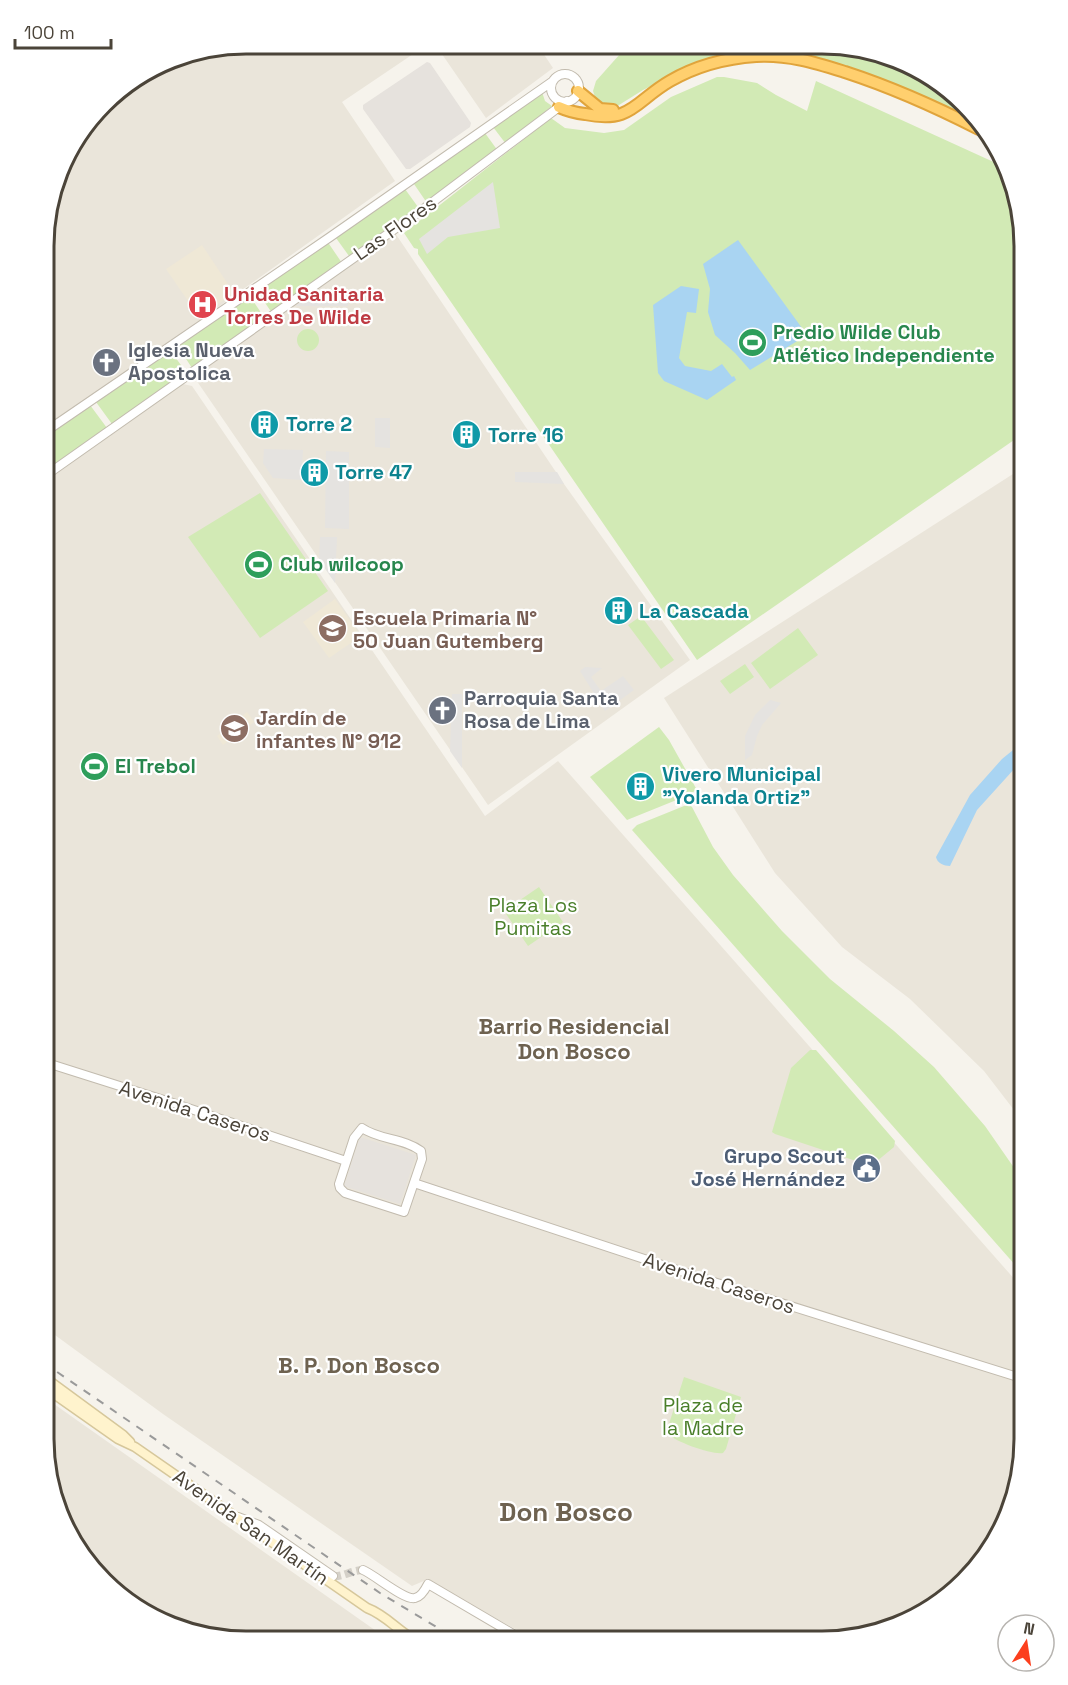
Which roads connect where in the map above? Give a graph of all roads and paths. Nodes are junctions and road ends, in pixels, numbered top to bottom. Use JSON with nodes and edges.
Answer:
{"nodes":[{"id":1,"x":553,"y":81,"type":"junction"},
{"id":2,"x":656,"y":90,"type":"junction"},
{"id":3,"x":579,"y":91,"type":"junction"},
{"id":4,"x":563,"y":104,"type":"junction"},
{"id":5,"x":971,"y":125,"type":"edge"},
{"id":6,"x":54,"y":426,"type":"edge"},
{"id":7,"x":54,"y":470,"type":"edge"},
{"id":8,"x":54,"y":1065,"type":"edge"},
{"id":9,"x":346,"y":1161,"type":"junction"},
{"id":10,"x":414,"y":1183,"type":"junction"},
{"id":11,"x":1014,"y":1377,"type":"edge"},
{"id":12,"x":54,"y":1384,"type":"edge"},
{"id":13,"x":54,"y":1394,"type":"edge"},
{"id":14,"x":135,"y":1447,"type":"junction"},
{"id":15,"x":234,"y":1516,"type":"junction"},
{"id":16,"x":363,"y":1570,"type":"tunnel mouth"},
{"id":17,"x":333,"y":1576,"type":"dead end"},
{"id":18,"x":367,"y":1608,"type":"junction"},
{"id":19,"x":394,"y":1631,"type":"edge"},
{"id":20,"x":402,"y":1631,"type":"edge"},
{"id":21,"x":508,"y":1631,"type":"edge"}],
"edges":[{"from":1,"to":3,"type":"street"},
{"from":1,"to":4,"type":"street"},
{"from":1,"to":6,"type":"street","name":"Las Flores"},
{"from":2,"to":3,"type":"highway"},
{"from":2,"to":4,"type":"highway"},
{"from":2,"to":5,"type":"highway"},
{"from":3,"to":4,"type":"street"},
{"from":4,"to":7,"type":"street","name":"Las Flores"},
{"from":8,"to":9,"type":"street","name":"Avenida Caseros"},
{"from":9,"to":10,"type":"street"},
{"from":9,"to":10,"type":"street"},
{"from":10,"to":11,"type":"street","name":"Avenida Caseros"},
{"from":12,"to":14,"type":"main road","name":"Avenida San Martín"},
{"from":13,"to":14,"type":"main road","name":"Avenida San Martín"},
{"from":14,"to":15,"type":"main road","name":"Avenida San Martín"},
{"from":15,"to":17,"type":"street"},
{"from":15,"to":18,"type":"main road","name":"Avenida San Martín"},
{"from":16,"to":21,"type":"street"},
{"from":18,"to":19,"type":"main road","name":"Avenida San Martín"},
{"from":18,"to":20,"type":"main road","name":"Avenida San Martín"}]}
